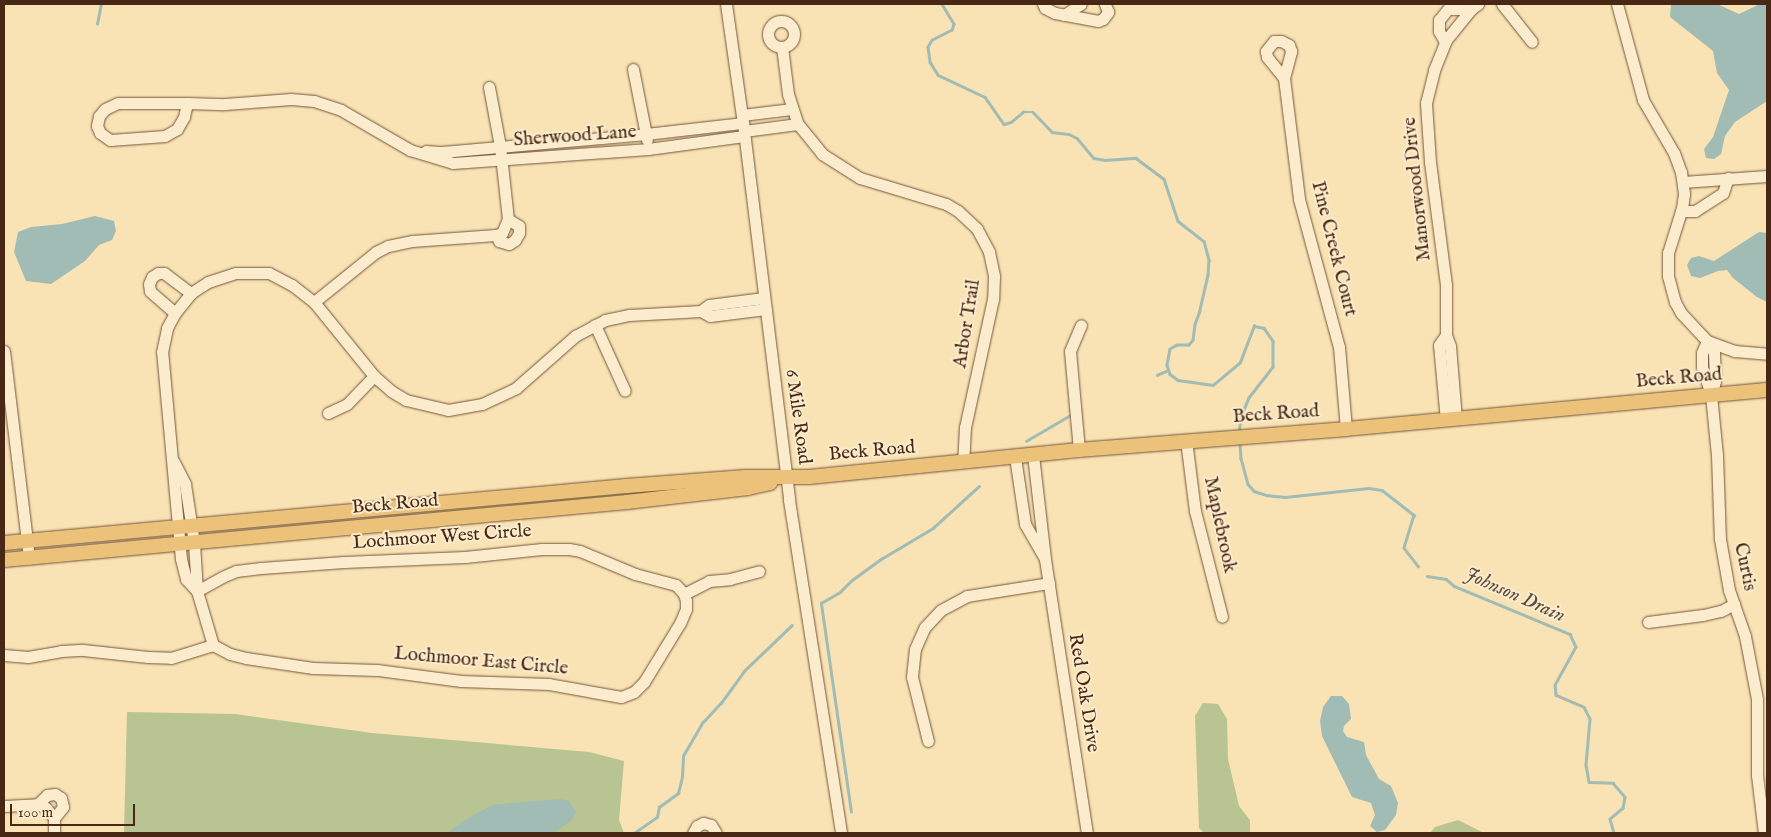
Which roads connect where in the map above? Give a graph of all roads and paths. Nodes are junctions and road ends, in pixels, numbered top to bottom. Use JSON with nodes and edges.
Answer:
{"nodes":[{"id":1,"x":726,"y":4,"type":"edge"},
{"id":2,"x":1043,"y":4,"type":"edge"},
{"id":3,"x":1081,"y":4,"type":"edge"},
{"id":4,"x":1105,"y":4,"type":"edge"},
{"id":5,"x":1502,"y":4,"type":"edge"},
{"id":6,"x":1616,"y":4,"type":"edge"},
{"id":7,"x":1475,"y":6,"type":"edge"},
{"id":8,"x":1064,"y":16,"type":"junction"},
{"id":9,"x":1445,"y":42,"type":"junction"},
{"id":10,"x":1532,"y":42,"type":"dead end"},
{"id":11,"x":782,"y":48,"type":"dead end"},
{"id":12,"x":633,"y":69,"type":"dead end"},
{"id":13,"x":1284,"y":78,"type":"dead end"},
{"id":14,"x":489,"y":87,"type":"dead end"},
{"id":15,"x":187,"y":104,"type":"junction"},
{"id":16,"x":792,"y":109,"type":"junction"},
{"id":17,"x":798,"y":124,"type":"junction"},
{"id":18,"x":743,"y":126,"type":"junction"},
{"id":19,"x":646,"y":134,"type":"junction"},
{"id":20,"x":500,"y":146,"type":"junction"},
{"id":21,"x":648,"y":149,"type":"junction"},
{"id":22,"x":410,"y":150,"type":"junction"},
{"id":23,"x":501,"y":161,"type":"junction"},
{"id":24,"x":1766,"y":173,"type":"edge"},
{"id":25,"x":1728,"y":178,"type":"junction"},
{"id":26,"x":1683,"y":182,"type":"junction"},
{"id":27,"x":1681,"y":211,"type":"junction"},
{"id":28,"x":190,"y":293,"type":"junction"},
{"id":29,"x":314,"y":302,"type":"junction"},
{"id":30,"x":765,"y":304,"type":"junction"},
{"id":31,"x":175,"y":313,"type":"junction"},
{"id":32,"x":596,"y":325,"type":"junction"},
{"id":33,"x":1081,"y":325,"type":"dead end"},
{"id":34,"x":1707,"y":341,"type":"junction"},
{"id":35,"x":4,"y":351,"type":"edge"},
{"id":36,"x":1767,"y":354,"type":"edge"},
{"id":37,"x":374,"y":376,"type":"junction"},
{"id":38,"x":1767,"y":390,"type":"edge"},
{"id":39,"x":625,"y":391,"type":"dead end"},
{"id":40,"x":1711,"y":395,"type":"junction"},
{"id":41,"x":328,"y":413,"type":"dead end"},
{"id":42,"x":1451,"y":419,"type":"junction"},
{"id":43,"x":1346,"y":429,"type":"junction"},
{"id":44,"x":1186,"y":440,"type":"junction"},
{"id":45,"x":1079,"y":450,"type":"junction"},
{"id":46,"x":1033,"y":455,"type":"junction"},
{"id":47,"x":1015,"y":457,"type":"junction"},
{"id":48,"x":963,"y":462,"type":"junction"},
{"id":49,"x":788,"y":478,"type":"junction"},
{"id":50,"x":185,"y":527,"type":"junction"},
{"id":51,"x":27,"y":540,"type":"junction"},
{"id":52,"x":4,"y":543,"type":"edge"},
{"id":53,"x":187,"y":543,"type":"junction"},
{"id":54,"x":29,"y":558,"type":"junction"},
{"id":55,"x":1045,"y":558,"type":"junction"},
{"id":56,"x":4,"y":560,"type":"edge"},
{"id":57,"x":759,"y":571,"type":"dead end"},
{"id":58,"x":1049,"y":583,"type":"junction"},
{"id":59,"x":197,"y":591,"type":"junction"},
{"id":60,"x":684,"y":594,"type":"junction"},
{"id":61,"x":1734,"y":604,"type":"junction"},
{"id":62,"x":1222,"y":617,"type":"dead end"},
{"id":63,"x":1648,"y":622,"type":"dead end"},
{"id":64,"x":213,"y":645,"type":"junction"},
{"id":65,"x":4,"y":655,"type":"edge"},
{"id":66,"x":1762,"y":712,"type":"edge"},
{"id":67,"x":928,"y":741,"type":"dead end"},
{"id":68,"x":38,"y":804,"type":"junction"},
{"id":69,"x":4,"y":806,"type":"edge"},
{"id":70,"x":54,"y":818,"type":"junction"},
{"id":71,"x":54,"y":833,"type":"edge"},
{"id":72,"x":693,"y":833,"type":"edge"},
{"id":73,"x":716,"y":833,"type":"edge"},
{"id":74,"x":841,"y":833,"type":"edge"},
{"id":75,"x":1087,"y":833,"type":"edge"},
{"id":76,"x":1764,"y":833,"type":"edge"}],
"edges":[{"from":1,"to":18,"type":"street","name":"6 Mile Road"},
{"from":2,"to":8,"type":"street"},
{"from":3,"to":8,"type":"street"},
{"from":4,"to":8,"type":"street"},
{"from":5,"to":10,"type":"street"},
{"from":6,"to":26,"type":"street"},
{"from":7,"to":9,"type":"street","name":"Manorwood Drive"},
{"from":7,"to":9,"type":"street","name":"Manorwood Drive"},
{"from":9,"to":42,"type":"street","name":"Manorwood Drive"},
{"from":11,"to":16,"type":"street","name":"Arbor Trail"},
{"from":12,"to":19,"type":"street"},
{"from":13,"to":43,"type":"street","name":"Pine Creek Court"},
{"from":14,"to":20,"type":"street"},
{"from":15,"to":15,"type":"street","name":"Sherwood Lane"},
{"from":15,"to":22,"type":"street","name":"Sherwood Lane"},
{"from":16,"to":17,"type":"street","name":"Arbor Trail"},
{"from":16,"to":18,"type":"street"},
{"from":17,"to":18,"type":"street"},
{"from":17,"to":48,"type":"street","name":"Arbor Trail"},
{"from":18,"to":19,"type":"street","name":"Sherwood Lane"},
{"from":18,"to":21,"type":"street","name":"Sherwood Lane"},
{"from":18,"to":30,"type":"street","name":"6 Mile Road"},
{"from":19,"to":20,"type":"street","name":"Sherwood Lane"},
{"from":19,"to":21,"type":"street"},
{"from":20,"to":22,"type":"street","name":"Sherwood Lane"},
{"from":20,"to":23,"type":"street"},
{"from":21,"to":23,"type":"street","name":"Sherwood Lane"},
{"from":22,"to":23,"type":"street","name":"Sherwood Lane"},
{"from":23,"to":29,"type":"street"},
{"from":24,"to":25,"type":"street"},
{"from":25,"to":26,"type":"street"},
{"from":25,"to":27,"type":"street"},
{"from":26,"to":27,"type":"street"},
{"from":27,"to":34,"type":"street"},
{"from":28,"to":29,"type":"street"},
{"from":28,"to":31,"type":"street"},
{"from":28,"to":31,"type":"street"},
{"from":29,"to":37,"type":"street"},
{"from":30,"to":32,"type":"street"},
{"from":30,"to":49,"type":"street","name":"6 Mile Road"},
{"from":31,"to":50,"type":"street"},
{"from":32,"to":37,"type":"street"},
{"from":32,"to":39,"type":"street"},
{"from":33,"to":45,"type":"street"},
{"from":34,"to":36,"type":"street"},
{"from":34,"to":40,"type":"street","name":"Curtis"},
{"from":35,"to":51,"type":"street"},
{"from":37,"to":41,"type":"street"},
{"from":38,"to":40,"type":"main road","name":"Beck Road"},
{"from":40,"to":42,"type":"main road","name":"Beck Road"},
{"from":40,"to":61,"type":"street","name":"Curtis"},
{"from":42,"to":43,"type":"main road","name":"Beck Road"},
{"from":43,"to":44,"type":"main road","name":"Beck Road"},
{"from":44,"to":45,"type":"main road","name":"Beck Road"},
{"from":44,"to":62,"type":"street","name":"Maplebrook"},
{"from":45,"to":46,"type":"main road","name":"Beck Road"},
{"from":46,"to":47,"type":"main road","name":"Beck Road"},
{"from":46,"to":55,"type":"street","name":"Red Oak Drive"},
{"from":47,"to":48,"type":"main road","name":"Beck Road"},
{"from":47,"to":55,"type":"street","name":"Red Oak Drive"},
{"from":48,"to":49,"type":"main road","name":"Beck Road"},
{"from":49,"to":50,"type":"main road","name":"Beck Road"},
{"from":49,"to":53,"type":"main road","name":"Beck Road"},
{"from":49,"to":74,"type":"street","name":"6 Mile Road"},
{"from":50,"to":51,"type":"main road","name":"Beck Road"},
{"from":50,"to":53,"type":"street"},
{"from":51,"to":52,"type":"main road","name":"Beck Road"},
{"from":51,"to":54,"type":"street"},
{"from":53,"to":54,"type":"main road","name":"Beck Road"},
{"from":53,"to":59,"type":"street"},
{"from":54,"to":56,"type":"main road","name":"Beck Road"},
{"from":55,"to":58,"type":"street","name":"Red Oak Drive"},
{"from":57,"to":60,"type":"street"},
{"from":58,"to":67,"type":"street"},
{"from":58,"to":75,"type":"street","name":"Red Oak Drive"},
{"from":59,"to":60,"type":"street","name":"Lochmoor West Circle"},
{"from":59,"to":64,"type":"street"},
{"from":60,"to":64,"type":"street","name":"Lochmoor East Circle"},
{"from":61,"to":63,"type":"street"},
{"from":61,"to":66,"type":"street","name":"Curtis"},
{"from":64,"to":65,"type":"street"},
{"from":66,"to":76,"type":"street","name":"Curtis"},
{"from":68,"to":69,"type":"street"},
{"from":68,"to":70,"type":"street"},
{"from":68,"to":70,"type":"street"},
{"from":70,"to":71,"type":"street"},
{"from":72,"to":73,"type":"street"}]}
